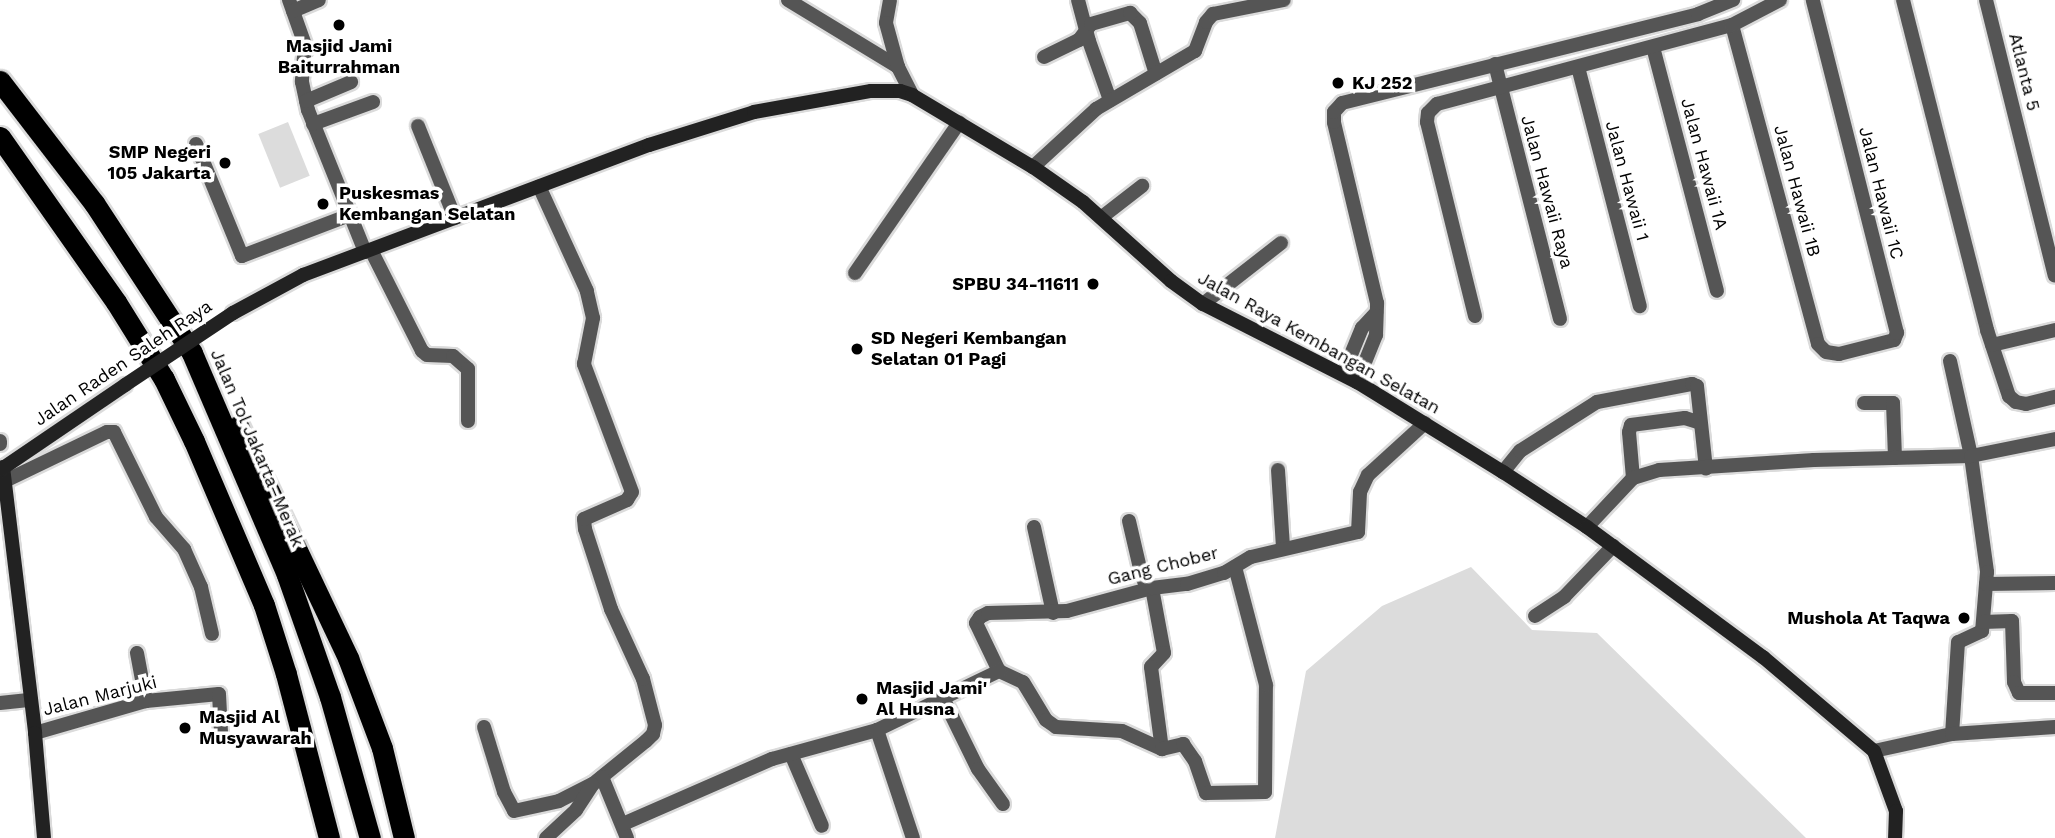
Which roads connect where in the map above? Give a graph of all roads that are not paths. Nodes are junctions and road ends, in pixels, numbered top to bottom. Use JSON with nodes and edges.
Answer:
{"nodes":[{"id":1,"x":319,"y":0,"type":"edge"},
{"id":2,"x":788,"y":0,"type":"edge"},
{"id":3,"x":890,"y":0,"type":"edge"},
{"id":4,"x":1078,"y":0,"type":"edge"},
{"id":5,"x":1284,"y":0,"type":"edge"},
{"id":6,"x":1733,"y":0,"type":"edge"},
{"id":7,"x":1780,"y":0,"type":"edge"},
{"id":8,"x":1813,"y":0,"type":"edge"},
{"id":9,"x":1903,"y":0,"type":"edge"},
{"id":10,"x":1986,"y":0,"type":"edge"},
{"id":11,"x":291,"y":6,"type":"edge"},
{"id":12,"x":1732,"y":25,"type":"junction"},
{"id":13,"x":1086,"y":29,"type":"junction"},
{"id":14,"x":1653,"y":47,"type":"junction"},
{"id":15,"x":1044,"y":57,"type":"dead end"},
{"id":16,"x":898,"y":67,"type":"junction"},
{"id":17,"x":1577,"y":67,"type":"junction"},
{"id":18,"x":1156,"y":74,"type":"junction"},
{"id":19,"x":1497,"y":75,"type":"junction"},
{"id":20,"x":0,"y":81,"type":"edge"},
{"id":21,"x":351,"y":82,"type":"dead end"},
{"id":22,"x":912,"y":95,"type":"junction"},
{"id":23,"x":1111,"y":100,"type":"junction"},
{"id":24,"x":306,"y":102,"type":"junction"},
{"id":25,"x":373,"y":102,"type":"dead end"},
{"id":26,"x":959,"y":122,"type":"junction"},
{"id":27,"x":313,"y":124,"type":"junction"},
{"id":28,"x":418,"y":126,"type":"dead end"},
{"id":29,"x":0,"y":137,"type":"edge"},
{"id":30,"x":196,"y":144,"type":"dead end"},
{"id":31,"x":1033,"y":166,"type":"junction"},
{"id":32,"x":539,"y":186,"type":"junction"},
{"id":33,"x":1143,"y":186,"type":"dead end"},
{"id":34,"x":350,"y":215,"type":"junction"},
{"id":35,"x":1102,"y":217,"type":"junction"},
{"id":36,"x":455,"y":218,"type":"junction"},
{"id":37,"x":1281,"y":243,"type":"dead end"},
{"id":38,"x":368,"y":251,"type":"junction"},
{"id":39,"x":855,"y":273,"type":"dead end"},
{"id":40,"x":2055,"y":276,"type":"edge"},
{"id":41,"x":1717,"y":291,"type":"dead end"},
{"id":42,"x":1203,"y":304,"type":"junction"},
{"id":43,"x":1640,"y":306,"type":"dead end"},
{"id":44,"x":233,"y":313,"type":"joint"},
{"id":45,"x":1376,"y":313,"type":"junction"},
{"id":46,"x":1475,"y":316,"type":"dead end"},
{"id":47,"x":1560,"y":318,"type":"dead end"},
{"id":48,"x":2055,"y":330,"type":"edge"},
{"id":49,"x":1992,"y":345,"type":"junction"},
{"id":50,"x":192,"y":354,"type":"junction"},
{"id":51,"x":1839,"y":354,"type":"joint"},
{"id":52,"x":1950,"y":361,"type":"dead end"},
{"id":53,"x":1343,"y":374,"type":"junction"},
{"id":54,"x":1357,"y":382,"type":"junction"},
{"id":55,"x":2055,"y":397,"type":"edge"},
{"id":56,"x":1864,"y":403,"type":"dead end"},
{"id":57,"x":468,"y":421,"type":"dead end"},
{"id":58,"x":1425,"y":423,"type":"junction"},
{"id":59,"x":1700,"y":423,"type":"junction"},
{"id":60,"x":2055,"y":439,"type":"edge"},
{"id":61,"x":1971,"y":456,"type":"junction"},
{"id":62,"x":1895,"y":458,"type":"junction"},
{"id":63,"x":2,"y":468,"type":"edge"},
{"id":64,"x":1706,"y":469,"type":"junction"},
{"id":65,"x":1278,"y":470,"type":"dead end"},
{"id":66,"x":1503,"y":472,"type":"junction"},
{"id":67,"x":1633,"y":478,"type":"junction"},
{"id":68,"x":1129,"y":521,"type":"dead end"},
{"id":69,"x":1034,"y":527,"type":"dead end"},
{"id":70,"x":1587,"y":527,"type":"junction"},
{"id":71,"x":1613,"y":546,"type":"junction"},
{"id":72,"x":1283,"y":548,"type":"junction"},
{"id":73,"x":1235,"y":567,"type":"junction"},
{"id":74,"x":2055,"y":583,"type":"edge"},
{"id":75,"x":1986,"y":584,"type":"junction"},
{"id":76,"x":1150,"y":588,"type":"junction"},
{"id":77,"x":1053,"y":613,"type":"junction"},
{"id":78,"x":1535,"y":616,"type":"dead end"},
{"id":79,"x":1983,"y":622,"type":"junction"},
{"id":80,"x":212,"y":634,"type":"dead end"},
{"id":81,"x":137,"y":653,"type":"dead end"},
{"id":82,"x":999,"y":671,"type":"junction"},
{"id":83,"x":2055,"y":693,"type":"edge"},
{"id":84,"x":943,"y":698,"type":"junction"},
{"id":85,"x":31,"y":700,"type":"junction"},
{"id":86,"x":146,"y":701,"type":"junction"},
{"id":87,"x":0,"y":703,"type":"edge"},
{"id":88,"x":484,"y":727,"type":"dead end"},
{"id":89,"x":2055,"y":727,"type":"edge"},
{"id":90,"x":877,"y":730,"type":"junction"},
{"id":91,"x":221,"y":732,"type":"dead end"},
{"id":92,"x":36,"y":733,"type":"junction"},
{"id":93,"x":1952,"y":734,"type":"junction"},
{"id":94,"x":1163,"y":749,"type":"junction"},
{"id":95,"x":1874,"y":751,"type":"junction"},
{"id":96,"x":791,"y":754,"type":"junction"},
{"id":97,"x":597,"y":780,"type":"junction"},
{"id":98,"x":1003,"y":804,"type":"dead end"},
{"id":99,"x":822,"y":826,"type":"dead end"},
{"id":100,"x":625,"y":831,"type":"edge"},
{"id":101,"x":44,"y":838,"type":"edge"},
{"id":102,"x":329,"y":838,"type":"edge"},
{"id":103,"x":370,"y":838,"type":"edge"},
{"id":104,"x":404,"y":838,"type":"edge"},
{"id":105,"x":546,"y":838,"type":"edge"},
{"id":106,"x":913,"y":838,"type":"edge"},
{"id":107,"x":1895,"y":838,"type":"edge"}],
"edges":[{"from":1,"to":11,"type":"street"},
{"from":2,"to":16,"type":"street"},
{"from":3,"to":16,"type":"street"},
{"from":4,"to":13,"type":"street"},
{"from":5,"to":18,"type":"street"},
{"from":6,"to":19,"type":"street"},
{"from":7,"to":12,"type":"street"},
{"from":8,"to":51,"type":"street","name":"Jalan Hawaii 1C"},
{"from":9,"to":49,"type":"street"},
{"from":10,"to":40,"type":"street","name":"Atlanta 5"},
{"from":11,"to":24,"type":"street"},
{"from":12,"to":14,"type":"street"},
{"from":12,"to":51,"type":"street","name":"Jalan Hawaii 1B"},
{"from":13,"to":15,"type":"street"},
{"from":13,"to":18,"type":"street"},
{"from":13,"to":23,"type":"street"},
{"from":14,"to":17,"type":"street"},
{"from":14,"to":41,"type":"street","name":"Jalan Hawaii 1A"},
{"from":16,"to":22,"type":"street"},
{"from":17,"to":19,"type":"street"},
{"from":17,"to":43,"type":"street","name":"Jalan Hawaii 1"},
{"from":18,"to":23,"type":"street"},
{"from":19,"to":45,"type":"street"},
{"from":19,"to":46,"type":"street"},
{"from":19,"to":47,"type":"street","name":"Jalan Hawaii Raya"},
{"from":20,"to":50,"type":"highway","name":"Jalan Tol Jakarta–Merak"},
{"from":21,"to":24,"type":"street"},
{"from":22,"to":26,"type":"main road","name":"Jalan Raya Kembangan Selatan"},
{"from":22,"to":32,"type":"main road","name":"Jalan Raya Kembangan Selatan"},
{"from":23,"to":31,"type":"street"},
{"from":24,"to":27,"type":"street"},
{"from":25,"to":27,"type":"street"},
{"from":26,"to":31,"type":"main road","name":"Jalan Raya Kembangan Selatan"},
{"from":26,"to":39,"type":"street"},
{"from":27,"to":34,"type":"street"},
{"from":28,"to":36,"type":"street"},
{"from":29,"to":102,"type":"highway"},
{"from":30,"to":34,"type":"street"},
{"from":31,"to":35,"type":"main road","name":"Jalan Raya Kembangan Selatan"},
{"from":32,"to":36,"type":"main road","name":"Jalan Raya Kembangan Selatan"},
{"from":32,"to":97,"type":"street"},
{"from":33,"to":35,"type":"street"},
{"from":34,"to":38,"type":"street"},
{"from":35,"to":42,"type":"main road","name":"Jalan Raya Kembangan Selatan"},
{"from":36,"to":38,"type":"main road","name":"Jalan Raya Kembangan Selatan"},
{"from":37,"to":42,"type":"street"},
{"from":38,"to":44,"type":"main road","name":"Jalan Raya Kembangan Selatan"},
{"from":38,"to":57,"type":"street"},
{"from":42,"to":53,"type":"main road","name":"Jalan Raya Kembangan Selatan"},
{"from":44,"to":63,"type":"main road","name":"Jalan Raden Saleh Raya","bridge":true},
{"from":45,"to":53,"type":"street"},
{"from":45,"to":54,"type":"street"},
{"from":48,"to":49,"type":"street"},
{"from":49,"to":55,"type":"street"},
{"from":50,"to":103,"type":"highway","name":"Jalan Tol Jakarta–Merak"},
{"from":50,"to":104,"type":"highway"},
{"from":52,"to":61,"type":"street"},
{"from":53,"to":54,"type":"main road","name":"Jalan Raya Kembangan Selatan"},
{"from":54,"to":58,"type":"main road","name":"Jalan Raya Kembangan Selatan"},
{"from":56,"to":62,"type":"street"},
{"from":58,"to":66,"type":"main road","name":"Jalan Raya Kembangan Selatan"},
{"from":58,"to":72,"type":"street","name":"Gang Chober"},
{"from":59,"to":64,"type":"street"},
{"from":59,"to":66,"type":"street"},
{"from":59,"to":67,"type":"street"},
{"from":60,"to":61,"type":"street"},
{"from":61,"to":62,"type":"street"},
{"from":61,"to":75,"type":"street"},
{"from":62,"to":64,"type":"street"},
{"from":63,"to":80,"type":"street"},
{"from":63,"to":85,"type":"main road"},
{"from":64,"to":67,"type":"street"},
{"from":65,"to":72,"type":"street"},
{"from":66,"to":70,"type":"main road","name":"Jalan Raya Kembangan Selatan"},
{"from":67,"to":70,"type":"street"},
{"from":68,"to":76,"type":"street"},
{"from":69,"to":77,"type":"street"},
{"from":70,"to":71,"type":"main road","name":"Jalan Raya Kembangan Selatan"},
{"from":71,"to":78,"type":"street"},
{"from":71,"to":95,"type":"main road","name":"Jalan Raya Kembangan Selatan"},
{"from":72,"to":73,"type":"street","name":"Gang Chober"},
{"from":73,"to":76,"type":"street","name":"Gang Chober"},
{"from":73,"to":94,"type":"street"},
{"from":74,"to":75,"type":"street"},
{"from":75,"to":79,"type":"street"},
{"from":76,"to":77,"type":"street","name":"Gang Chober"},
{"from":76,"to":94,"type":"street"},
{"from":77,"to":82,"type":"street","name":"Gang Chober"},
{"from":79,"to":83,"type":"street"},
{"from":79,"to":93,"type":"street"},
{"from":81,"to":86,"type":"street"},
{"from":82,"to":84,"type":"street"},
{"from":82,"to":94,"type":"street"},
{"from":84,"to":90,"type":"street"},
{"from":84,"to":98,"type":"street"},
{"from":85,"to":87,"type":"street"},
{"from":85,"to":92,"type":"main road"},
{"from":86,"to":91,"type":"street","name":"Jalan Marjuki"},
{"from":86,"to":92,"type":"street","name":"Jalan Marjuki"},
{"from":88,"to":97,"type":"street"},
{"from":89,"to":93,"type":"street"},
{"from":90,"to":96,"type":"street"},
{"from":90,"to":106,"type":"street"},
{"from":92,"to":101,"type":"main road"},
{"from":93,"to":95,"type":"street"},
{"from":95,"to":107,"type":"main road","name":"Jalan Raya Kembangan Selatan"},
{"from":96,"to":99,"type":"street"},
{"from":96,"to":100,"type":"street"},
{"from":97,"to":100,"type":"street"},
{"from":97,"to":105,"type":"street"}]}
